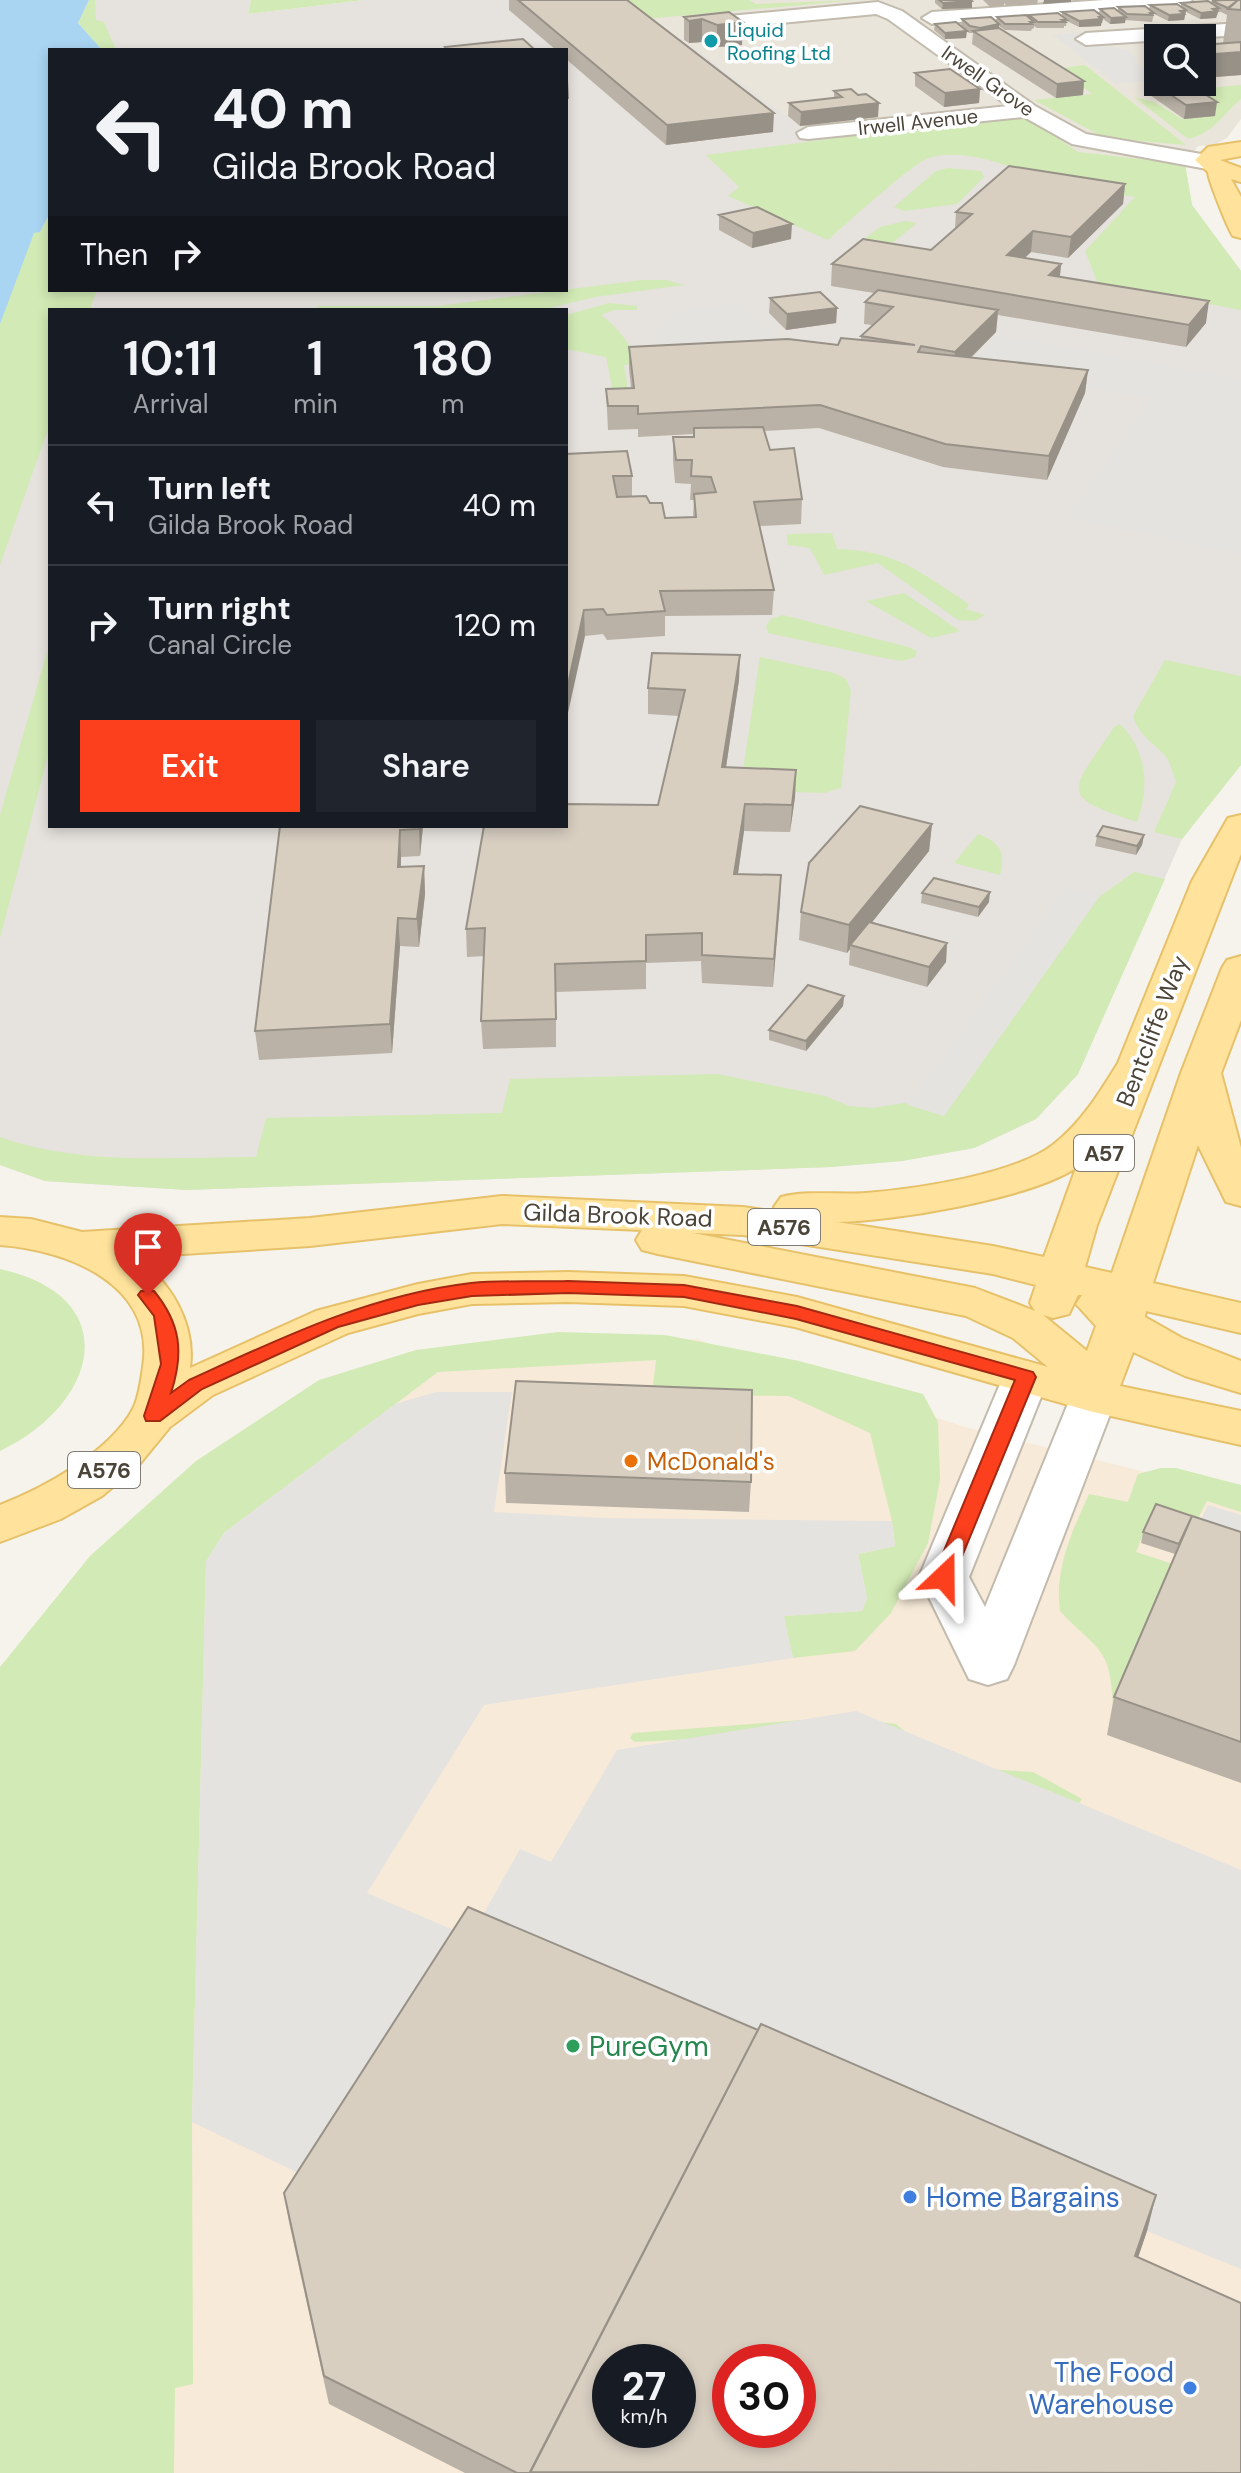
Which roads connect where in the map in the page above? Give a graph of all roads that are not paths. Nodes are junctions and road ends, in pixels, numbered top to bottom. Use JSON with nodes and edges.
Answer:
{"nodes":[{"id":1,"x":1183,"y":0,"type":"edge"},
{"id":2,"x":932,"y":18,"type":"dead end"},
{"id":3,"x":729,"y":22,"type":"edge"},
{"id":4,"x":1241,"y":29,"type":"edge"},
{"id":5,"x":1086,"y":39,"type":"dead end"},
{"id":6,"x":1028,"y":110,"type":"junction"},
{"id":7,"x":808,"y":133,"type":"edge"},
{"id":8,"x":1227,"y":157,"type":"edge"},
{"id":9,"x":1236,"y":195,"type":"edge"},
{"id":10,"x":1241,"y":231,"type":"edge"},
{"id":11,"x":1241,"y":826,"type":"edge"},
{"id":12,"x":1241,"y":968,"type":"edge"},
{"id":13,"x":1145,"y":1053,"type":"junction"},
{"id":14,"x":1201,"y":1073,"type":"junction"},
{"id":15,"x":1241,"y":1192,"type":"edge"},
{"id":16,"x":502,"y":1210,"type":"junction"},
{"id":17,"x":0,"y":1231,"type":"edge"},
{"id":18,"x":83,"y":1246,"type":"junction"},
{"id":19,"x":1069,"y":1270,"type":"junction"},
{"id":20,"x":1124,"y":1308,"type":"junction"},
{"id":21,"x":1241,"y":1318,"type":"edge"},
{"id":22,"x":1034,"y":1356,"type":"junction"},
{"id":23,"x":1241,"y":1377,"type":"edge"},
{"id":24,"x":1093,"y":1396,"type":"junction"},
{"id":25,"x":153,"y":1416,"type":"junction"},
{"id":26,"x":1241,"y":1428,"type":"edge"},
{"id":27,"x":21,"y":1517,"type":"edge"},
{"id":28,"x":0,"y":1557,"type":"edge"}],
"edges":[{"from":1,"to":2,"type":"street"},
{"from":3,"to":6,"type":"street","name":"Irwell Grove"},
{"from":4,"to":5,"type":"street"},
{"from":6,"to":7,"type":"street","name":"Irwell Avenue"},
{"from":6,"to":8,"type":"street","name":"Irwell Grove"},
{"from":8,"to":9,"type":"main road"},
{"from":9,"to":10,"type":"main road"},
{"from":11,"to":13,"type":"main road","name":"Bentcliffe Way","number":"A57"},
{"from":12,"to":14,"type":"main road"},
{"from":13,"to":16,"type":"main road"},
{"from":13,"to":19,"type":"main road","name":"Bentcliffe Way","number":"A57"},
{"from":14,"to":15,"type":"main road"},
{"from":14,"to":20,"type":"main road"},
{"from":16,"to":18,"type":"main road","name":"Gilda Brook Road","number":"A576"},
{"from":16,"to":19,"type":"main road","name":"Gilda Brook Road","number":"A576"},
{"from":16,"to":22,"type":"main road"},
{"from":17,"to":18,"type":"main road","number":"A576"},
{"from":18,"to":25,"type":"main road","number":"A576"},
{"from":19,"to":20,"type":"main road"},
{"from":19,"to":22,"type":"main road","name":"Bentcliffe Way"},
{"from":20,"to":21,"type":"main road"},
{"from":20,"to":23,"type":"main road"},
{"from":20,"to":24,"type":"main road"},
{"from":22,"to":24,"type":"main road","number":"A576"},
{"from":22,"to":24,"type":"street"},
{"from":22,"to":25,"type":"main road","number":"A576"},
{"from":24,"to":26,"type":"main road","number":"A576"},
{"from":25,"to":27,"type":"main road","number":"A576"},
{"from":27,"to":28,"type":"main road","number":"A576"}]}
